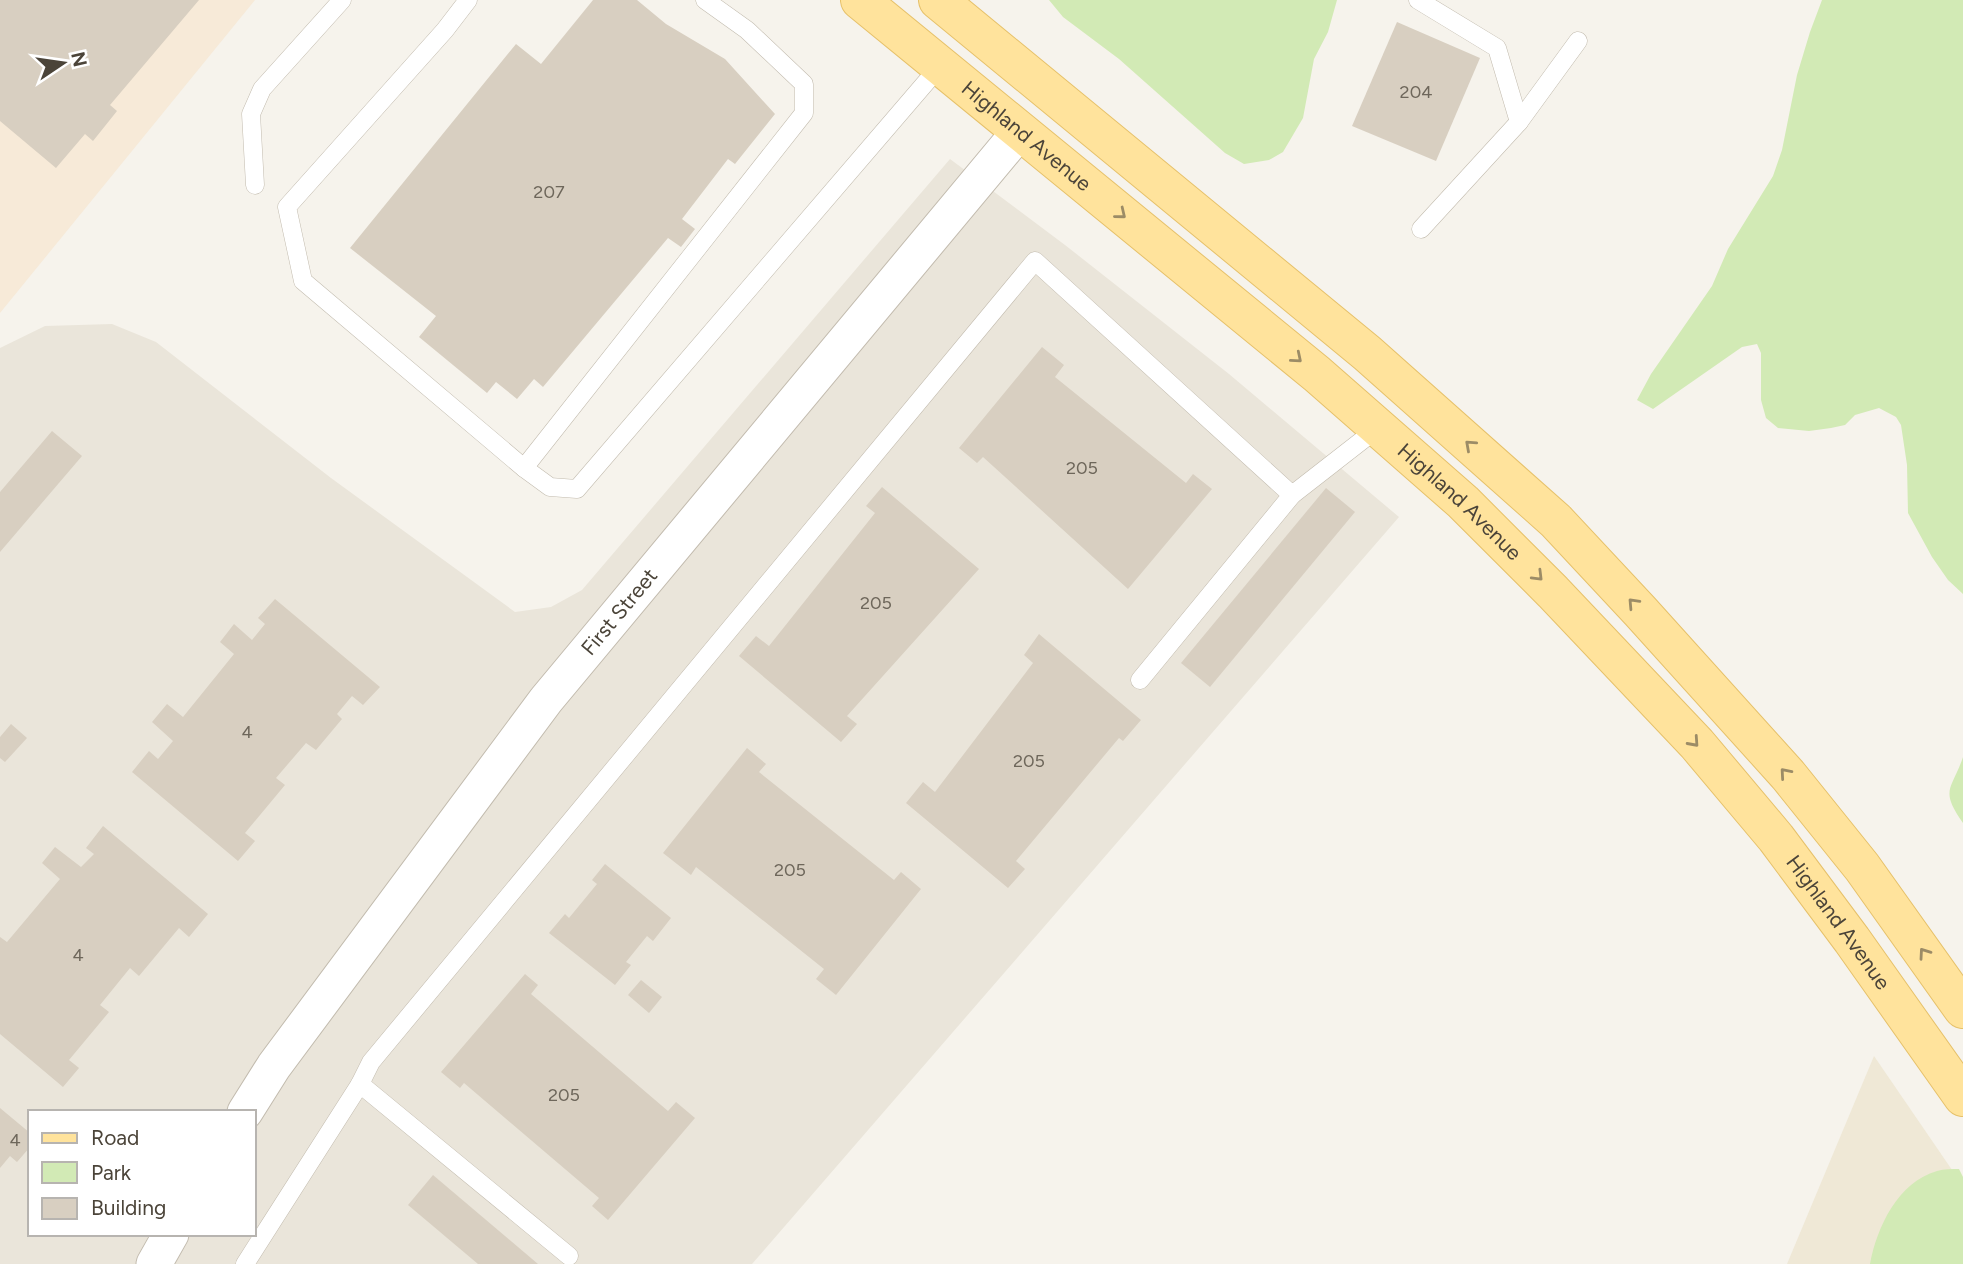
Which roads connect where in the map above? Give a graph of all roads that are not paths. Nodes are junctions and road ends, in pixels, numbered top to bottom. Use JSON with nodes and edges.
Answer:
{"nodes":[{"id":1,"x":342,"y":0,"type":"edge"},
{"id":2,"x":468,"y":0,"type":"edge"},
{"id":3,"x":705,"y":0,"type":"edge"},
{"id":4,"x":860,"y":0,"type":"edge"},
{"id":5,"x":937,"y":0,"type":"edge"},
{"id":6,"x":1418,"y":0,"type":"edge"},
{"id":7,"x":1578,"y":41,"type":"dead end"},
{"id":8,"x":940,"y":66,"type":"junction"},
{"id":9,"x":1519,"y":122,"type":"junction"},
{"id":10,"x":1020,"y":131,"type":"junction"},
{"id":11,"x":255,"y":185,"type":"dead end"},
{"id":12,"x":1421,"y":229,"type":"dead end"},
{"id":13,"x":1378,"y":428,"type":"junction"},
{"id":14,"x":524,"y":468,"type":"junction"},
{"id":15,"x":1292,"y":495,"type":"junction"},
{"id":16,"x":1140,"y":680,"type":"dead end"},
{"id":17,"x":1963,"y":1009,"type":"edge"},
{"id":18,"x":360,"y":1084,"type":"junction"},
{"id":19,"x":1963,"y":1097,"type":"edge"},
{"id":20,"x":246,"y":1110,"type":"edge"},
{"id":21,"x":170,"y":1236,"type":"edge"},
{"id":22,"x":569,"y":1256,"type":"dead end"},
{"id":23,"x":155,"y":1264,"type":"edge"},
{"id":24,"x":245,"y":1264,"type":"edge"}],
"edges":[{"from":1,"to":11,"type":"lane"},
{"from":2,"to":14,"type":"lane"},
{"from":3,"to":14,"type":"lane"},
{"from":4,"to":8,"type":"main road","name":"Highland Avenue"},
{"from":17,"to":5,"type":"main road","one_way":true},
{"from":6,"to":9,"type":"lane"},
{"from":7,"to":9,"type":"lane"},
{"from":8,"to":10,"type":"main road","name":"Highland Avenue"},
{"from":8,"to":14,"type":"lane"},
{"from":9,"to":12,"type":"lane"},
{"from":10,"to":13,"type":"main road","name":"Highland Avenue","one_way":true},
{"from":10,"to":20,"type":"street","name":"First Street"},
{"from":13,"to":15,"type":"lane"},
{"from":13,"to":19,"type":"main road","name":"Highland Avenue","one_way":true},
{"from":15,"to":16,"type":"lane"},
{"from":15,"to":18,"type":"lane"},
{"from":18,"to":22,"type":"lane"},
{"from":18,"to":24,"type":"lane"},
{"from":21,"to":23,"type":"street"}]}
